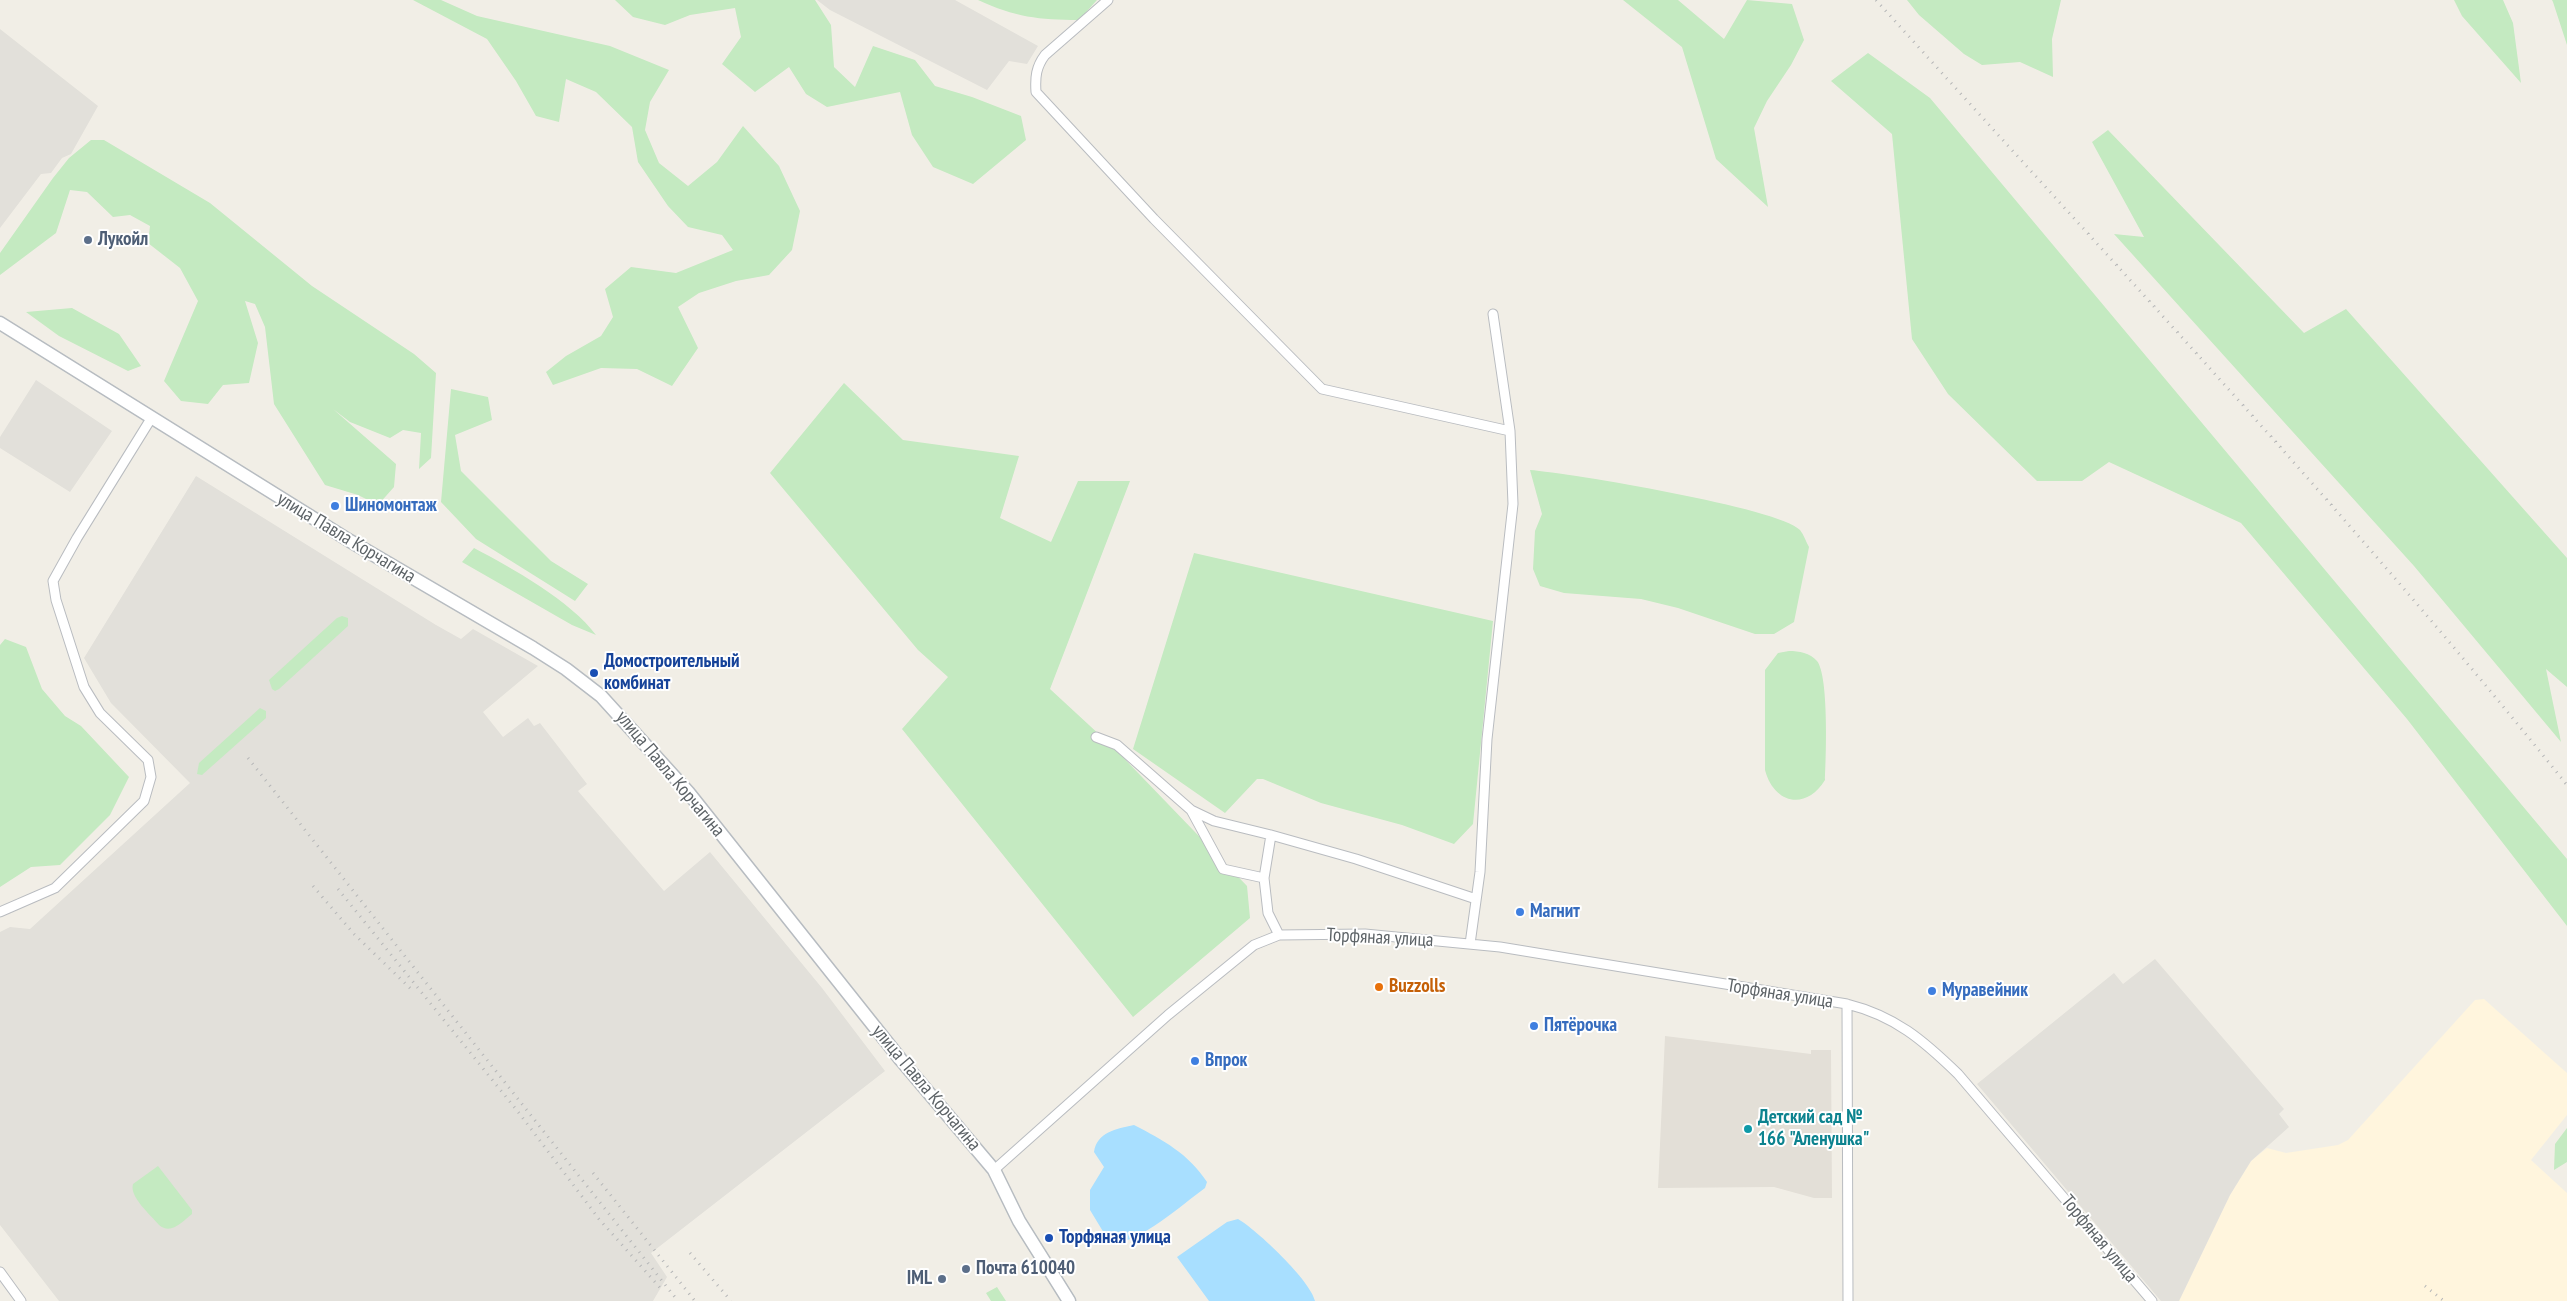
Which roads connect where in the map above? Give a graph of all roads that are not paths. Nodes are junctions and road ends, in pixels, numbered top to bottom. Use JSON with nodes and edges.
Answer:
{"nodes":[{"id":1,"x":1108,"y":0,"type":"edge"},
{"id":2,"x":1493,"y":314,"type":"dead end"},
{"id":3,"x":0,"y":323,"type":"edge"},
{"id":4,"x":152,"y":417,"type":"junction"},
{"id":5,"x":1510,"y":430,"type":"junction"},
{"id":6,"x":1096,"y":737,"type":"dead end"},
{"id":7,"x":1192,"y":810,"type":"junction"},
{"id":8,"x":1271,"y":835,"type":"junction"},
{"id":9,"x":1264,"y":878,"type":"junction"},
{"id":10,"x":1476,"y":899,"type":"junction"},
{"id":11,"x":0,"y":912,"type":"edge"},
{"id":12,"x":1278,"y":935,"type":"junction"},
{"id":13,"x":1470,"y":944,"type":"junction"},
{"id":14,"x":1847,"y":1004,"type":"junction"},
{"id":15,"x":994,"y":1170,"type":"junction"},
{"id":16,"x":0,"y":1272,"type":"edge"},
{"id":17,"x":21,"y":1301,"type":"edge"},
{"id":18,"x":1069,"y":1301,"type":"edge"},
{"id":19,"x":1848,"y":1301,"type":"edge"},
{"id":20,"x":2152,"y":1301,"type":"edge"}],
"edges":[{"from":1,"to":5,"type":"street"},
{"from":2,"to":5,"type":"street"},
{"from":3,"to":4,"type":"main road","name":"улица Павла Корчагина"},
{"from":4,"to":11,"type":"street"},
{"from":4,"to":15,"type":"main road","name":"улица Павла Корчагина"},
{"from":5,"to":10,"type":"street"},
{"from":6,"to":7,"type":"street"},
{"from":7,"to":8,"type":"street"},
{"from":7,"to":9,"type":"street"},
{"from":8,"to":9,"type":"street"},
{"from":8,"to":10,"type":"street"},
{"from":9,"to":12,"type":"street"},
{"from":10,"to":13,"type":"street"},
{"from":12,"to":13,"type":"street","name":"Торфяная улица"},
{"from":12,"to":15,"type":"street","name":"Торфяная улица"},
{"from":13,"to":14,"type":"street","name":"Торфяная улица"},
{"from":14,"to":19,"type":"street","name":"Торфяная улица"},
{"from":14,"to":20,"type":"street","name":"Торфяная улица"},
{"from":15,"to":18,"type":"main road","name":"улица Павла Корчагина"},
{"from":16,"to":17,"type":"street"}]}
